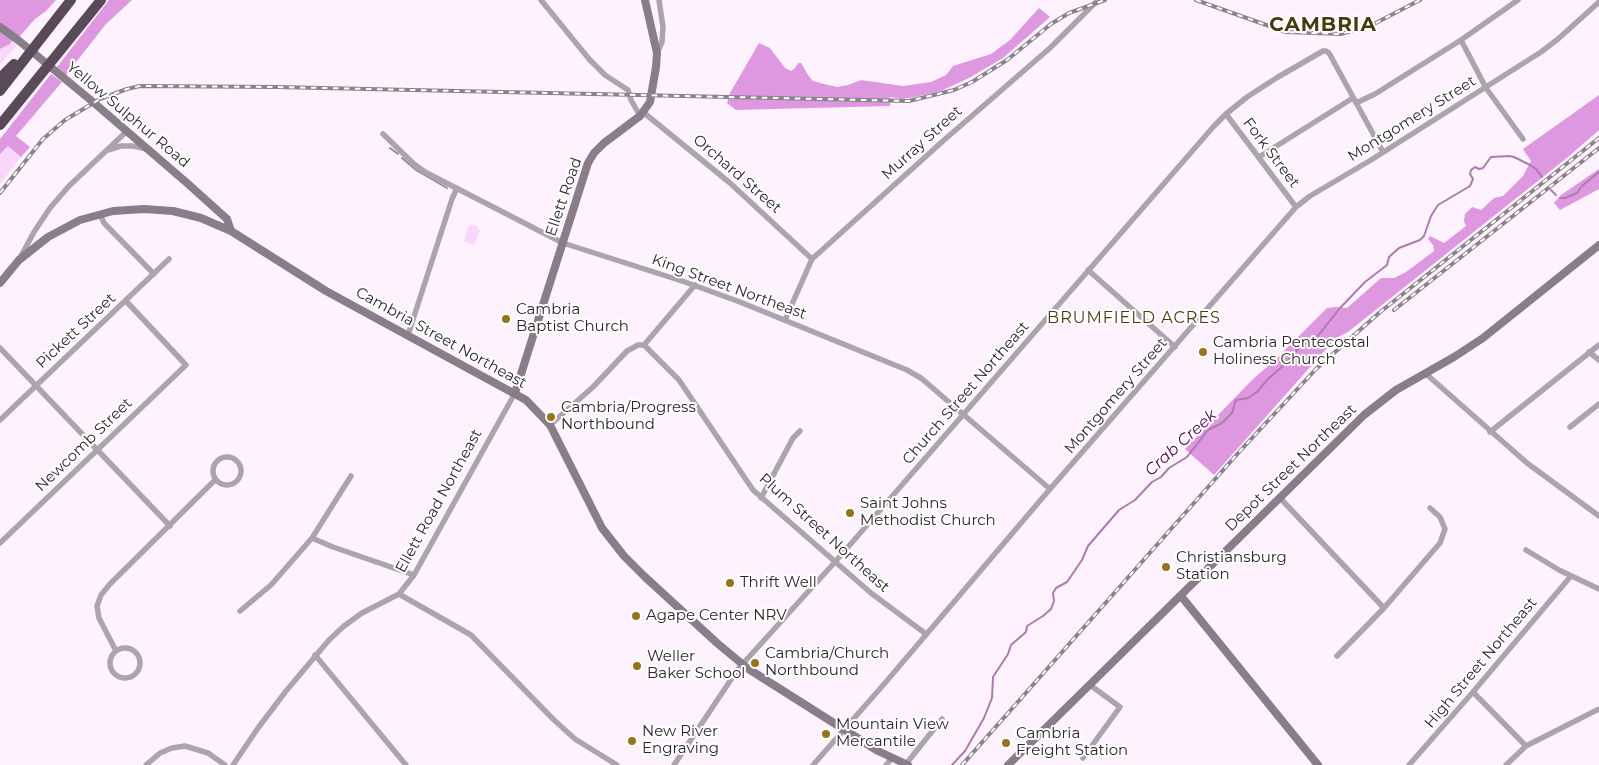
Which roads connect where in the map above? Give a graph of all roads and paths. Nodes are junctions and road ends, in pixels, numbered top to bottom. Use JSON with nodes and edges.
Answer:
{"nodes":[{"id":1,"x":71,"y":0,"type":"edge"},
{"id":2,"x":101,"y":0,"type":"edge"},
{"id":3,"x":541,"y":0,"type":"edge"},
{"id":4,"x":645,"y":0,"type":"edge"},
{"id":5,"x":659,"y":0,"type":"edge"},
{"id":6,"x":1098,"y":0,"type":"edge"},
{"id":7,"x":1518,"y":0,"type":"edge"},
{"id":8,"x":1599,"y":2,"type":"edge"},
{"id":9,"x":0,"y":27,"type":"edge"},
{"id":10,"x":47,"y":29,"type":"junction"},
{"id":11,"x":1461,"y":40,"type":"junction"},
{"id":12,"x":657,"y":53,"type":"junction"},
{"id":13,"x":0,"y":78,"type":"edge"},
{"id":14,"x":1486,"y":88,"type":"junction"},
{"id":15,"x":0,"y":90,"type":"edge"},
{"id":16,"x":1355,"y":101,"type":"junction"},
{"id":17,"x":642,"y":114,"type":"junction"},
{"id":18,"x":1226,"y":114,"type":"junction"},
{"id":19,"x":0,"y":125,"type":"edge"},
{"id":20,"x":127,"y":131,"type":"junction"},
{"id":21,"x":383,"y":134,"type":"dead end"},
{"id":22,"x":1522,"y":140,"type":"dead end"},
{"id":23,"x":148,"y":149,"type":"junction"},
{"id":24,"x":106,"y":151,"type":"junction"},
{"id":25,"x":1383,"y":152,"type":"junction"},
{"id":26,"x":1259,"y":157,"type":"junction"},
{"id":27,"x":457,"y":188,"type":"junction"},
{"id":28,"x":1296,"y":208,"type":"junction"},
{"id":29,"x":100,"y":214,"type":"junction"},
{"id":30,"x":231,"y":231,"type":"junction"},
{"id":31,"x":563,"y":243,"type":"junction"},
{"id":32,"x":1599,"y":245,"type":"edge"},
{"id":33,"x":169,"y":259,"type":"dead end"},
{"id":34,"x":812,"y":259,"type":"junction"},
{"id":35,"x":19,"y":260,"type":"junction"},
{"id":36,"x":1088,"y":270,"type":"junction"},
{"id":37,"x":154,"y":274,"type":"junction"},
{"id":38,"x":0,"y":283,"type":"edge"},
{"id":39,"x":695,"y":285,"type":"junction"},
{"id":40,"x":126,"y":301,"type":"junction"},
{"id":41,"x":785,"y":320,"type":"junction"},
{"id":42,"x":408,"y":335,"type":"junction"},
{"id":43,"x":644,"y":345,"type":"junction"},
{"id":44,"x":1599,"y":345,"type":"edge"},
{"id":45,"x":1175,"y":347,"type":"junction"},
{"id":46,"x":0,"y":348,"type":"edge"},
{"id":47,"x":1589,"y":352,"type":"junction"},
{"id":48,"x":1599,"y":360,"type":"edge"},
{"id":49,"x":1425,"y":373,"type":"junction"},
{"id":50,"x":37,"y":385,"type":"junction"},
{"id":51,"x":515,"y":392,"type":"junction"},
{"id":52,"x":1599,"y":404,"type":"edge"},
{"id":53,"x":963,"y":414,"type":"junction"},
{"id":54,"x":0,"y":420,"type":"edge"},
{"id":55,"x":550,"y":425,"type":"junction"},
{"id":56,"x":1570,"y":427,"type":"dead end"},
{"id":57,"x":800,"y":431,"type":"dead end"},
{"id":58,"x":1490,"y":432,"type":"junction"},
{"id":59,"x":97,"y":450,"type":"junction"},
{"id":60,"x":351,"y":476,"type":"dead end"},
{"id":61,"x":216,"y":480,"type":"junction"},
{"id":62,"x":1050,"y":489,"type":"junction"},
{"id":63,"x":761,"y":498,"type":"junction"},
{"id":64,"x":1280,"y":498,"type":"junction"},
{"id":65,"x":1430,"y":508,"type":"dead end"},
{"id":66,"x":1599,"y":516,"type":"edge"},
{"id":67,"x":170,"y":526,"type":"junction"},
{"id":68,"x":312,"y":538,"type":"junction"},
{"id":69,"x":0,"y":543,"type":"edge"},
{"id":70,"x":1526,"y":550,"type":"dead end"},
{"id":71,"x":835,"y":562,"type":"junction"},
{"id":72,"x":414,"y":575,"type":"junction"},
{"id":73,"x":1571,"y":576,"type":"junction"},
{"id":74,"x":1599,"y":589,"type":"edge"},
{"id":75,"x":399,"y":594,"type":"junction"},
{"id":76,"x":1181,"y":596,"type":"junction"},
{"id":77,"x":1384,"y":608,"type":"junction"},
{"id":78,"x":240,"y":611,"type":"dead end"},
{"id":79,"x":926,"y":634,"type":"junction"},
{"id":80,"x":116,"y":651,"type":"junction"},
{"id":81,"x":315,"y":655,"type":"junction"},
{"id":82,"x":1337,"y":656,"type":"dead end"},
{"id":83,"x":743,"y":664,"type":"junction"},
{"id":84,"x":1090,"y":685,"type":"junction"},
{"id":85,"x":1473,"y":692,"type":"junction"},
{"id":86,"x":1599,"y":709,"type":"edge"},
{"id":87,"x":942,"y":719,"type":"dead end"},
{"id":88,"x":844,"y":730,"type":"junction"},
{"id":89,"x":1526,"y":746,"type":"junction"},
{"id":90,"x":892,"y":758,"type":"junction"},
{"id":91,"x":1083,"y":758,"type":"dead end"},
{"id":92,"x":146,"y":765,"type":"edge"},
{"id":93,"x":225,"y":765,"type":"edge"},
{"id":94,"x":234,"y":765,"type":"edge"},
{"id":95,"x":406,"y":765,"type":"edge"},
{"id":96,"x":616,"y":765,"type":"edge"},
{"id":97,"x":674,"y":765,"type":"edge"},
{"id":98,"x":813,"y":765,"type":"edge"},
{"id":99,"x":886,"y":765,"type":"edge"},
{"id":100,"x":907,"y":765,"type":"edge"},
{"id":101,"x":1008,"y":765,"type":"edge"},
{"id":102,"x":1318,"y":765,"type":"edge"},
{"id":103,"x":1409,"y":765,"type":"edge"},
{"id":104,"x":1506,"y":765,"type":"edge"}],
"edges":[{"from":1,"to":10,"type":"highway"},
{"from":2,"to":19,"type":"highway"},
{"from":3,"to":17,"type":"street","name":"Orchard Street"},
{"from":4,"to":12,"type":"main road"},
{"from":5,"to":12,"type":"street"},
{"from":6,"to":34,"type":"street","name":"Murray Street"},
{"from":7,"to":11,"type":"street"},
{"from":8,"to":14,"type":"street","name":"Montgomery Street"},
{"from":9,"to":20,"type":"main road","name":"Yellow Sulphur Road"},
{"from":10,"to":13,"type":"highway"},
{"from":10,"to":15,"type":"highway"},
{"from":11,"to":14,"type":"street"},
{"from":11,"to":16,"type":"street"},
{"from":12,"to":17,"type":"main road"},
{"from":14,"to":22,"type":"street"},
{"from":14,"to":25,"type":"street","name":"Montgomery Street"},
{"from":16,"to":18,"type":"street","name":"Church Street Northeast"},
{"from":16,"to":25,"type":"street"},
{"from":16,"to":26,"type":"street"},
{"from":17,"to":31,"type":"main road","name":"Ellett Road"},
{"from":17,"to":34,"type":"street","name":"Orchard Street"},
{"from":18,"to":26,"type":"street","name":"Fork Street"},
{"from":18,"to":36,"type":"street","name":"Church Street Northeast"},
{"from":20,"to":23,"type":"main road","name":"Yellow Sulphur Road"},
{"from":20,"to":24,"type":"street"},
{"from":21,"to":27,"type":"street","name":"King Street Northeast"},
{"from":23,"to":24,"type":"street"},
{"from":23,"to":30,"type":"main road","name":"Yellow Sulphur Road"},
{"from":24,"to":35,"type":"street"},
{"from":25,"to":28,"type":"street","name":"Montgomery Street"},
{"from":26,"to":28,"type":"street","name":"Fork Street"},
{"from":27,"to":31,"type":"street","name":"King Street Northeast"},
{"from":27,"to":42,"type":"street"},
{"from":28,"to":45,"type":"street","name":"Montgomery Street"},
{"from":29,"to":30,"type":"main road","name":"Cambria Street Northeast"},
{"from":29,"to":35,"type":"main road","name":"Cambria Street Northeast"},
{"from":29,"to":37,"type":"street"},
{"from":30,"to":42,"type":"main road","name":"Cambria Street Northeast"},
{"from":31,"to":39,"type":"street","name":"King Street Northeast"},
{"from":31,"to":51,"type":"main road","name":"Ellett Road"},
{"from":32,"to":49,"type":"main road","name":"Depot Street Northeast"},
{"from":33,"to":37,"type":"street","name":"Pickett Street"},
{"from":34,"to":41,"type":"street","name":"Murray Street"},
{"from":35,"to":38,"type":"main road","name":"Cambria Street Northeast"},
{"from":36,"to":45,"type":"street"},
{"from":36,"to":53,"type":"street","name":"Church Street Northeast"},
{"from":37,"to":40,"type":"street","name":"Pickett Street"},
{"from":39,"to":41,"type":"street","name":"King Street Northeast"},
{"from":39,"to":43,"type":"street"},
{"from":40,"to":50,"type":"street","name":"Pickett Street"},
{"from":40,"to":59,"type":"street","name":"Newcomb Street"},
{"from":41,"to":53,"type":"street","name":"King Street Northeast"},
{"from":42,"to":51,"type":"main road","name":"Cambria Street Northeast"},
{"from":43,"to":55,"type":"street"},
{"from":43,"to":63,"type":"street","name":"Plum Street Northeast"},
{"from":44,"to":47,"type":"street"},
{"from":45,"to":62,"type":"street","name":"Montgomery Street"},
{"from":46,"to":50,"type":"street"},
{"from":47,"to":48,"type":"street"},
{"from":47,"to":58,"type":"street"},
{"from":49,"to":58,"type":"street"},
{"from":49,"to":64,"type":"main road","name":"Depot Street Northeast"},
{"from":50,"to":54,"type":"street","name":"Pickett Street"},
{"from":50,"to":59,"type":"street"},
{"from":51,"to":55,"type":"main road","name":"Cambria Street Northeast"},
{"from":51,"to":72,"type":"street","name":"Ellett Road Northeast"},
{"from":52,"to":56,"type":"street"},
{"from":53,"to":62,"type":"street","name":"King Street Northeast"},
{"from":53,"to":71,"type":"street","name":"Church Street Northeast"},
{"from":55,"to":83,"type":"main road","name":"Cambria Street Northeast"},
{"from":57,"to":63,"type":"street"},
{"from":58,"to":66,"type":"street"},
{"from":59,"to":67,"type":"street"},
{"from":59,"to":69,"type":"street","name":"Newcomb Street"},
{"from":60,"to":68,"type":"street"},
{"from":61,"to":61,"type":"street"},
{"from":61,"to":67,"type":"street"},
{"from":62,"to":79,"type":"street","name":"Montgomery Street"},
{"from":63,"to":71,"type":"street","name":"Plum Street Northeast"},
{"from":64,"to":76,"type":"main road","name":"Depot Street Northeast"},
{"from":64,"to":77,"type":"street"},
{"from":65,"to":77,"type":"street"},
{"from":67,"to":80,"type":"street"},
{"from":68,"to":72,"type":"street"},
{"from":68,"to":78,"type":"street"},
{"from":70,"to":73,"type":"street"},
{"from":71,"to":79,"type":"street","name":"Plum Street Northeast"},
{"from":71,"to":83,"type":"street","name":"Church Street Northeast"},
{"from":72,"to":75,"type":"street","name":"Ellett Road Northeast"},
{"from":73,"to":74,"type":"street"},
{"from":73,"to":85,"type":"street","name":"High Street Northeast"},
{"from":75,"to":81,"type":"street","name":"Ellett Road Northeast"},
{"from":75,"to":96,"type":"street"},
{"from":76,"to":84,"type":"main road","name":"Depot Street Northeast"},
{"from":76,"to":102,"type":"main road"},
{"from":77,"to":82,"type":"street"},
{"from":79,"to":88,"type":"street","name":"Montgomery Street"},
{"from":80,"to":80,"type":"street"},
{"from":81,"to":94,"type":"street","name":"Ellett Road Northeast"},
{"from":81,"to":95,"type":"street"},
{"from":83,"to":88,"type":"main road","name":"Cambria Street Northeast"},
{"from":83,"to":97,"type":"street","name":"Church Street Northeast"},
{"from":84,"to":91,"type":"street"},
{"from":84,"to":101,"type":"main road","name":"Depot Street Northeast"},
{"from":85,"to":89,"type":"street"},
{"from":85,"to":103,"type":"street","name":"High Street Northeast"},
{"from":86,"to":89,"type":"street"},
{"from":87,"to":100,"type":"street"},
{"from":88,"to":90,"type":"main road","name":"Cambria Street Northeast"},
{"from":88,"to":98,"type":"street","name":"Montgomery Street"},
{"from":89,"to":104,"type":"street"},
{"from":90,"to":99,"type":"street"},
{"from":90,"to":100,"type":"main road","name":"Cambria Street Northeast"},
{"from":92,"to":93,"type":"street"}]}
